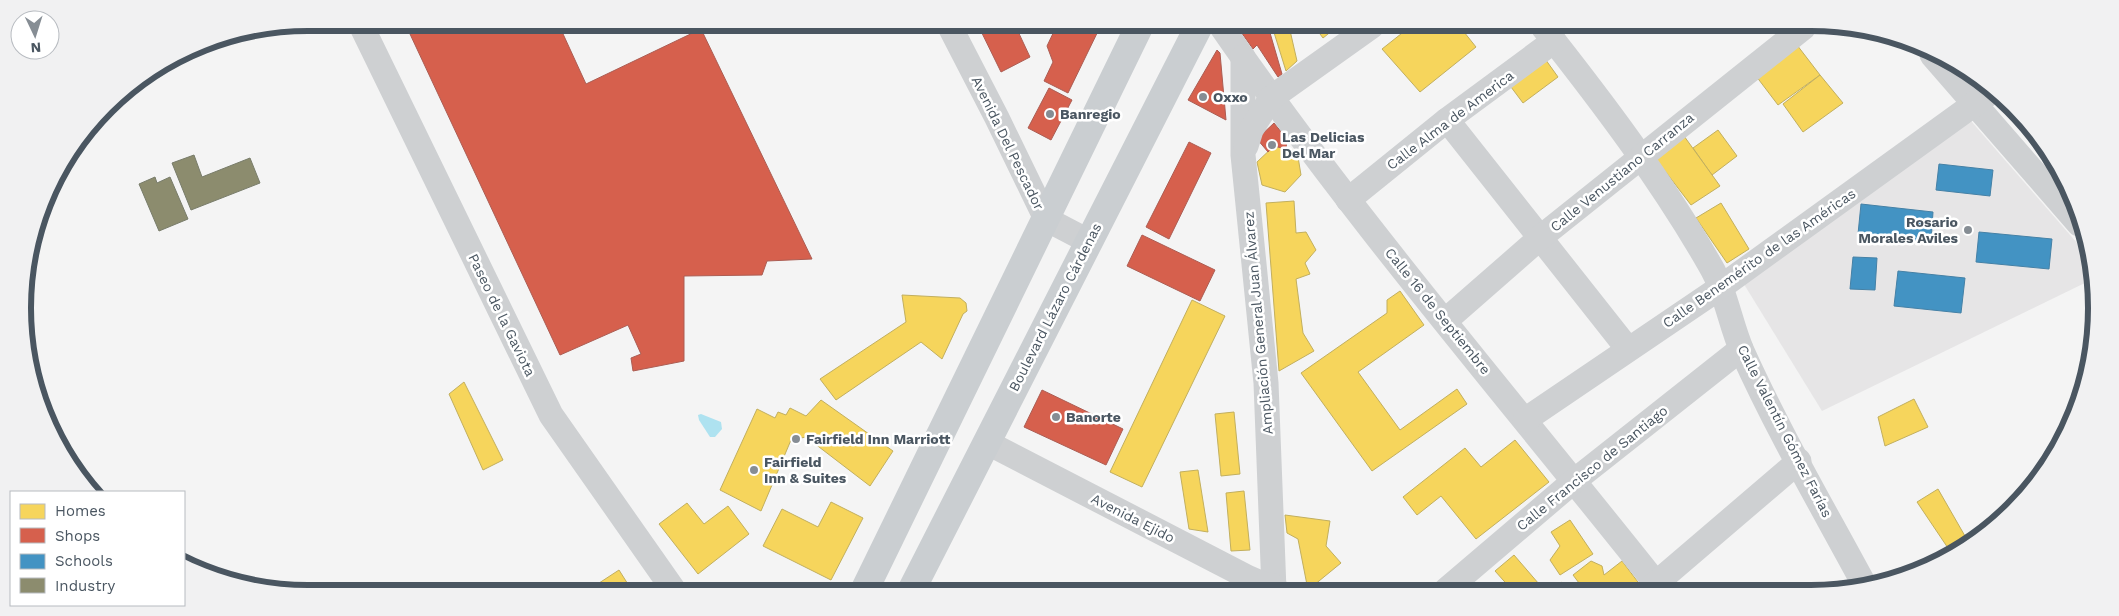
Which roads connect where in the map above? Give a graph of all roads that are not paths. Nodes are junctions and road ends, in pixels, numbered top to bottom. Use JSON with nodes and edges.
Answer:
{"nodes":[{"id":1,"x":364,"y":31,"type":"edge"},
{"id":2,"x":952,"y":31,"type":"edge"},
{"id":3,"x":1137,"y":31,"type":"edge"},
{"id":4,"x":1195,"y":31,"type":"edge"},
{"id":5,"x":1225,"y":31,"type":"edge"},
{"id":6,"x":1365,"y":31,"type":"edge"},
{"id":7,"x":1799,"y":31,"type":"edge"},
{"id":8,"x":1548,"y":34,"type":"edge"},
{"id":9,"x":1243,"y":57,"type":"junction"},
{"id":10,"x":1944,"y":66,"type":"edge"},
{"id":11,"x":1271,"y":98,"type":"junction"},
{"id":12,"x":1983,"y":99,"type":"edge"},
{"id":13,"x":1447,"y":120,"type":"junction"},
{"id":14,"x":1243,"y":155,"type":"junction"},
{"id":15,"x":1641,"y":156,"type":"junction"},
{"id":16,"x":1348,"y":200,"type":"junction"},
{"id":17,"x":2070,"y":211,"type":"edge"},
{"id":18,"x":1046,"y":219,"type":"junction"},
{"id":19,"x":1540,"y":238,"type":"junction"},
{"id":20,"x":1088,"y":241,"type":"junction"},
{"id":21,"x":1721,"y":287,"type":"junction"},
{"id":22,"x":1445,"y":321,"type":"junction"},
{"id":23,"x":1628,"y":349,"type":"junction"},
{"id":24,"x":1741,"y":349,"type":"junction"},
{"id":25,"x":1525,"y":420,"type":"junction"},
{"id":26,"x":988,"y":443,"type":"junction"},
{"id":27,"x":1798,"y":461,"type":"junction"},
{"id":28,"x":1574,"y":481,"type":"junction"},
{"id":29,"x":1862,"y":580,"type":"edge"},
{"id":30,"x":670,"y":585,"type":"edge"},
{"id":31,"x":867,"y":585,"type":"edge"},
{"id":32,"x":914,"y":585,"type":"edge"},
{"id":33,"x":1265,"y":585,"type":"edge"},
{"id":34,"x":1275,"y":585,"type":"edge"},
{"id":35,"x":1452,"y":585,"type":"edge"},
{"id":36,"x":1653,"y":585,"type":"edge"},
{"id":37,"x":1658,"y":585,"type":"edge"}],
"edges":[{"from":1,"to":30,"type":"street","name":"Paseo de la Gaviota"},
{"from":2,"to":18,"type":"street","name":"Avenida Del Pescador"},
{"from":3,"to":18,"type":"main road"},
{"from":4,"to":20,"type":"main road","name":"Boulevard Lázaro Cárdenas"},
{"from":5,"to":9,"type":"street","name":"Calle 16 de Septiembre"},
{"from":6,"to":11,"type":"street"},
{"from":7,"to":15,"type":"street","name":"Calle Venustiano Carranza"},
{"from":8,"to":13,"type":"street","name":"Calle Alma de America"},
{"from":8,"to":15,"type":"street","name":"Calle Valentín Gómez Farías"},
{"from":9,"to":11,"type":"street","name":"Calle 16 de Septiembre"},
{"from":9,"to":14,"type":"street","name":"Ampliación General Juan Álvarez"},
{"from":10,"to":12,"type":"street"},
{"from":11,"to":14,"type":"street"},
{"from":11,"to":16,"type":"street","name":"Calle 16 de Septiembre"},
{"from":12,"to":17,"type":"street"},
{"from":12,"to":21,"type":"street","name":"Calle Benemérito de las Américas"},
{"from":13,"to":16,"type":"street","name":"Calle Alma de America"},
{"from":13,"to":19,"type":"street"},
{"from":14,"to":34,"type":"street","name":"Ampliación General Juan Álvarez"},
{"from":15,"to":19,"type":"street","name":"Calle Venustiano Carranza"},
{"from":15,"to":21,"type":"street","name":"Calle Valentín Gómez Farías"},
{"from":16,"to":22,"type":"street","name":"Calle 16 de Septiembre"},
{"from":18,"to":20,"type":"street","name":"Avenida Del Pescador"},
{"from":18,"to":31,"type":"main road"},
{"from":19,"to":22,"type":"street","name":"Calle Venustiano Carranza"},
{"from":19,"to":23,"type":"street"},
{"from":20,"to":26,"type":"main road","name":"Boulevard Lázaro Cárdenas"},
{"from":21,"to":23,"type":"street","name":"Calle Benemérito de las Américas"},
{"from":21,"to":24,"type":"street","name":"Calle Valentín Gómez Farías"},
{"from":22,"to":25,"type":"street","name":"Calle 16 de Septiembre"},
{"from":23,"to":25,"type":"street","name":"Calle Benemérito de las Américas"},
{"from":24,"to":27,"type":"street","name":"Calle Valentín Gómez Farías"},
{"from":24,"to":28,"type":"street","name":"Calle Francisco de Santiago"},
{"from":25,"to":28,"type":"street","name":"Calle 16 de Septiembre"},
{"from":26,"to":32,"type":"main road","name":"Boulevard Lázaro Cárdenas"},
{"from":26,"to":33,"type":"street","name":"Avenida Ejido"},
{"from":27,"to":29,"type":"street","name":"Calle Valentín Gómez Farías"},
{"from":27,"to":37,"type":"street"},
{"from":28,"to":35,"type":"street","name":"Calle Francisco de Santiago"},
{"from":28,"to":36,"type":"street","name":"Calle 16 de Septiembre"}]}
